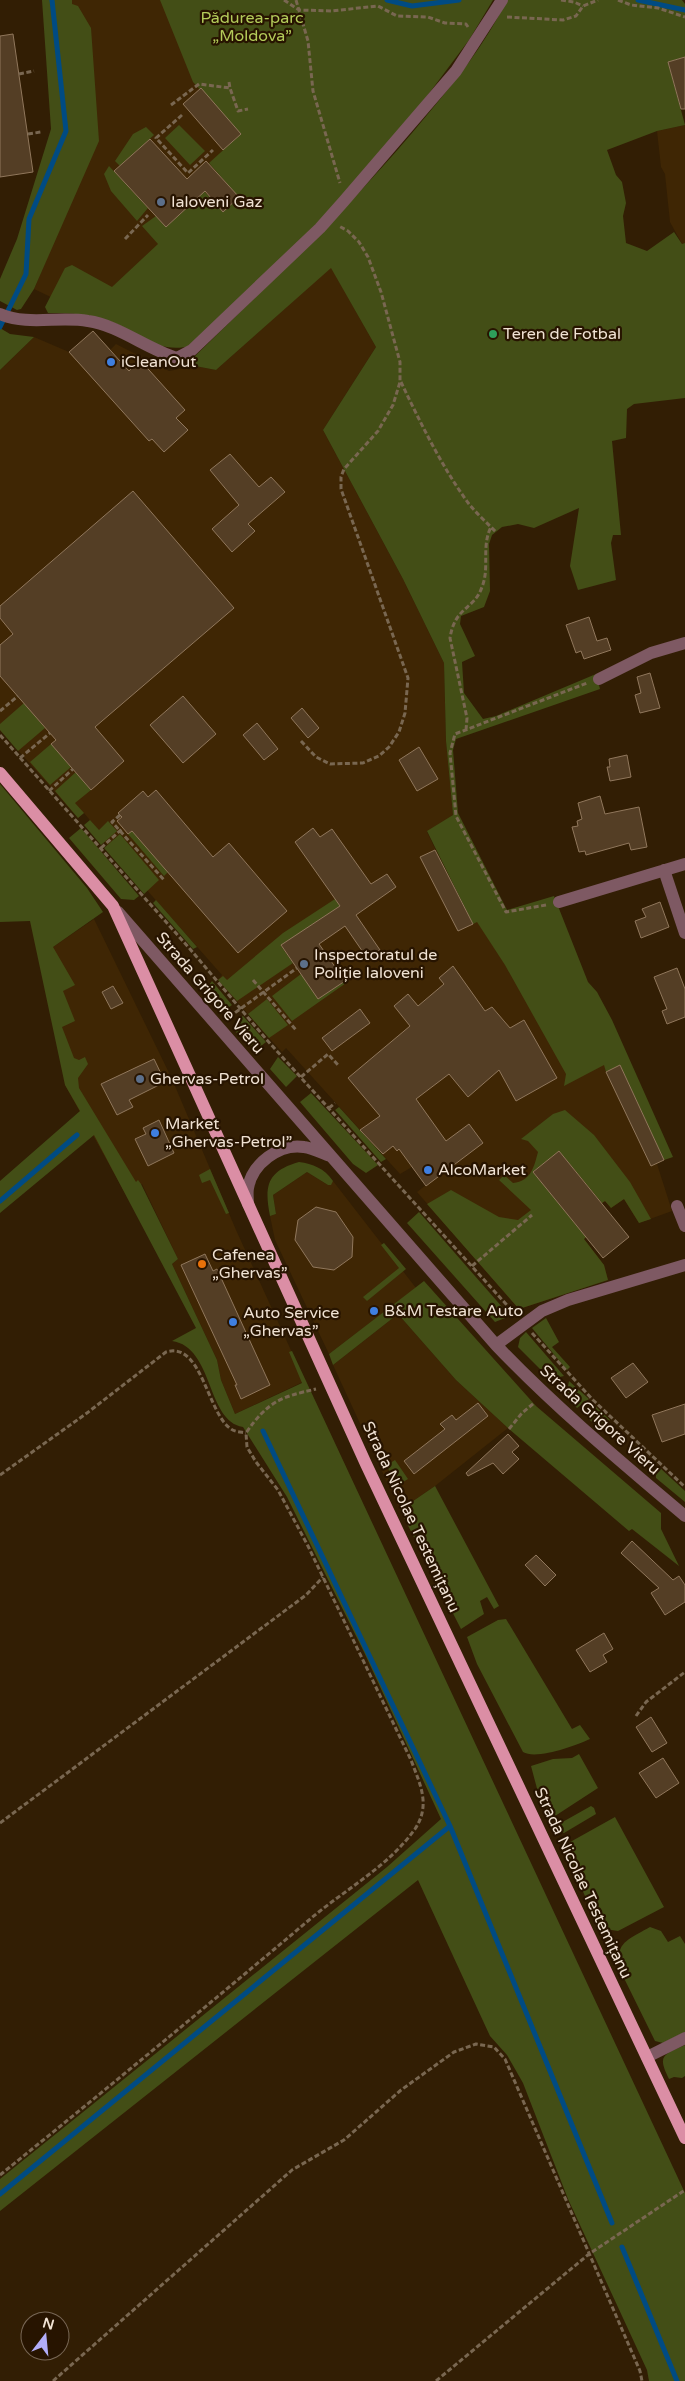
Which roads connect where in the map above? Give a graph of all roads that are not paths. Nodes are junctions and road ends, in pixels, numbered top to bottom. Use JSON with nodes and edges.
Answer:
{"nodes":[{"id":1,"x":502,"y":0,"type":"edge"},
{"id":2,"x":0,"y":314,"type":"edge"},
{"id":3,"x":685,"y":643,"type":"edge"},
{"id":4,"x":599,"y":679,"type":"road end"},
{"id":5,"x":0,"y":773,"type":"edge"},
{"id":6,"x":685,"y":864,"type":"edge"},
{"id":7,"x":664,"y":870,"type":"junction"},
{"id":8,"x":559,"y":902,"type":"road end"},
{"id":9,"x":113,"y":906,"type":"junction"},
{"id":10,"x":685,"y":932,"type":"edge"},
{"id":11,"x":331,"y":1156,"type":"junction"},
{"id":12,"x":248,"y":1206,"type":"junction"},
{"id":13,"x":677,"y":1206,"type":"dead end"},
{"id":14,"x":685,"y":1226,"type":"edge"},
{"id":15,"x":685,"y":1265,"type":"edge"},
{"id":16,"x":496,"y":1345,"type":"junction"},
{"id":17,"x":685,"y":1516,"type":"edge"},
{"id":18,"x":685,"y":2038,"type":"edge"},
{"id":19,"x":647,"y":2057,"type":"junction"},
{"id":20,"x":685,"y":2138,"type":"edge"}],
"edges":[{"from":1,"to":2,"type":"street"},
{"from":3,"to":4,"type":"street"},
{"from":5,"to":9,"type":"main road","name":"Strada Grigore Vieru"},
{"from":6,"to":7,"type":"street"},
{"from":7,"to":8,"type":"street"},
{"from":7,"to":10,"type":"street"},
{"from":9,"to":11,"type":"street","name":"Strada Grigore Vieru"},
{"from":9,"to":12,"type":"main road","name":"Strada Nicolae Testemițanu"},
{"from":11,"to":12,"type":"street"},
{"from":11,"to":16,"type":"street","name":"Strada Grigore Vieru"},
{"from":12,"to":19,"type":"main road","name":"Strada Nicolae Testemițanu"},
{"from":13,"to":14,"type":"street"},
{"from":15,"to":16,"type":"street"},
{"from":16,"to":17,"type":"street","name":"Strada Grigore Vieru"},
{"from":18,"to":19,"type":"street"},
{"from":19,"to":20,"type":"main road","name":"Strada Nicolae Testemițanu"}]}
